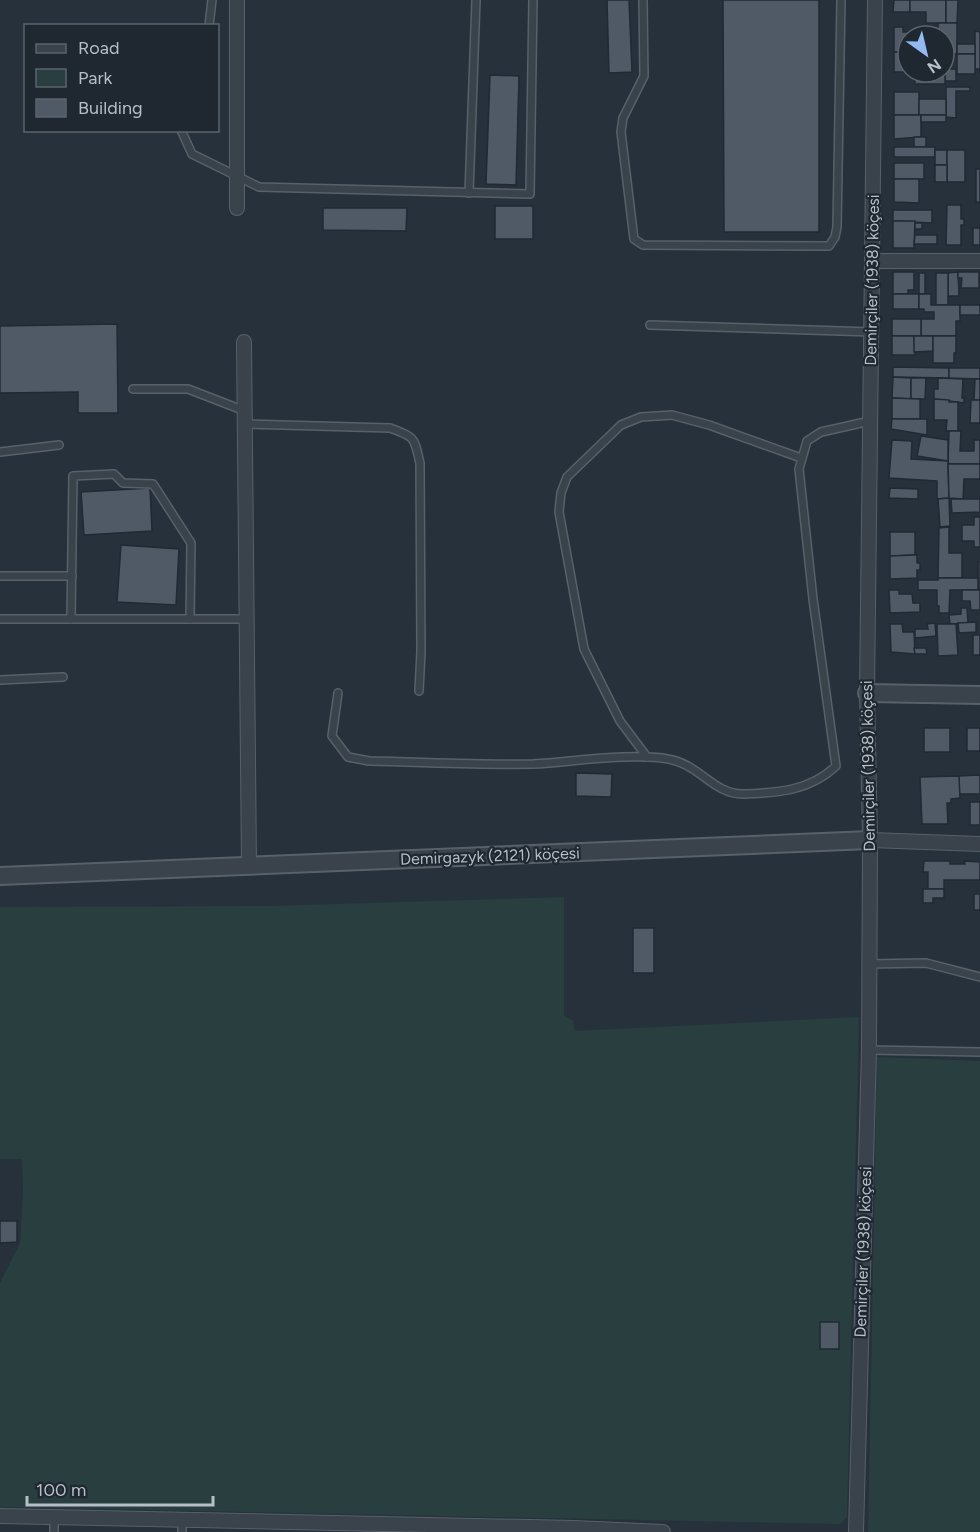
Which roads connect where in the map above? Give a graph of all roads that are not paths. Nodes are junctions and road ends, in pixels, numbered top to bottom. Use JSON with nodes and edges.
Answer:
{"nodes":[{"id":1,"x":212,"y":0,"type":"edge"},
{"id":2,"x":237,"y":0,"type":"edge"},
{"id":3,"x":476,"y":0,"type":"edge"},
{"id":4,"x":533,"y":0,"type":"edge"},
{"id":5,"x":643,"y":0,"type":"edge"},
{"id":6,"x":840,"y":0,"type":"edge"},
{"id":7,"x":875,"y":0,"type":"edge"},
{"id":8,"x":209,"y":24,"type":"edge"},
{"id":9,"x":182,"y":132,"type":"edge"},
{"id":10,"x":237,"y":175,"type":"junction"},
{"id":11,"x":469,"y":193,"type":"junction"},
{"id":12,"x":237,"y":208,"type":"dead end"},
{"id":13,"x":873,"y":261,"type":"junction"},
{"id":14,"x":980,"y":261,"type":"edge"},
{"id":15,"x":650,"y":325,"type":"dead end"},
{"id":16,"x":872,"y":332,"type":"junction"},
{"id":17,"x":244,"y":342,"type":"dead end"},
{"id":18,"x":133,"y":389,"type":"dead end"},
{"id":19,"x":245,"y":417,"type":"junction"},
{"id":20,"x":870,"y":421,"type":"junction"},
{"id":21,"x":59,"y":445,"type":"dead end"},
{"id":22,"x":0,"y":452,"type":"edge"},
{"id":23,"x":801,"y":458,"type":"junction"},
{"id":24,"x":0,"y":576,"type":"edge"},
{"id":25,"x":72,"y":576,"type":"junction"},
{"id":26,"x":0,"y":619,"type":"edge"},
{"id":27,"x":71,"y":619,"type":"junction"},
{"id":28,"x":190,"y":619,"type":"junction"},
{"id":29,"x":247,"y":619,"type":"junction"},
{"id":30,"x":63,"y":677,"type":"dead end"},
{"id":31,"x":0,"y":680,"type":"edge"},
{"id":32,"x":418,"y":691,"type":"dead end"},
{"id":33,"x":338,"y":693,"type":"dead end"},
{"id":34,"x":867,"y":693,"type":"junction"},
{"id":35,"x":980,"y":695,"type":"edge"},
{"id":36,"x":647,"y":757,"type":"junction"},
{"id":37,"x":870,"y":840,"type":"junction"},
{"id":38,"x":980,"y":844,"type":"edge"},
{"id":39,"x":249,"y":866,"type":"junction"},
{"id":40,"x":0,"y":876,"type":"edge"},
{"id":41,"x":868,"y":964,"type":"junction"},
{"id":42,"x":980,"y":976,"type":"edge"},
{"id":43,"x":869,"y":1050,"type":"junction"},
{"id":44,"x":980,"y":1052,"type":"edge"},
{"id":45,"x":0,"y":1516,"type":"edge"},
{"id":46,"x":54,"y":1525,"type":"edge"},
{"id":47,"x":182,"y":1527,"type":"edge"},
{"id":48,"x":312,"y":1528,"type":"edge"},
{"id":49,"x":442,"y":1529,"type":"edge"},
{"id":50,"x":574,"y":1530,"type":"edge"},
{"id":51,"x":663,"y":1532,"type":"edge"},
{"id":52,"x":856,"y":1532,"type":"edge"}],
"edges":[{"from":1,"to":8,"type":"lane"},
{"from":2,"to":10,"type":"street"},
{"from":3,"to":11,"type":"lane"},
{"from":4,"to":11,"type":"lane"},
{"from":5,"to":6,"type":"lane"},
{"from":7,"to":13,"type":"street","name":"Demirçiler (1938) köçesi"},
{"from":9,"to":10,"type":"lane"},
{"from":10,"to":11,"type":"lane"},
{"from":10,"to":12,"type":"street"},
{"from":13,"to":14,"type":"street"},
{"from":13,"to":16,"type":"street","name":"Demirçiler (1938) köçesi"},
{"from":15,"to":16,"type":"lane"},
{"from":16,"to":20,"type":"street","name":"Demirçiler (1938) köçesi"},
{"from":17,"to":19,"type":"street"},
{"from":18,"to":19,"type":"lane"},
{"from":19,"to":29,"type":"street"},
{"from":19,"to":32,"type":"lane"},
{"from":20,"to":23,"type":"lane"},
{"from":20,"to":34,"type":"street","name":"Demirçiler (1938) köçesi"},
{"from":21,"to":22,"type":"lane"},
{"from":23,"to":36,"type":"lane"},
{"from":23,"to":36,"type":"lane"},
{"from":24,"to":25,"type":"lane"},
{"from":25,"to":27,"type":"lane"},
{"from":25,"to":28,"type":"lane"},
{"from":26,"to":27,"type":"lane"},
{"from":27,"to":28,"type":"lane"},
{"from":28,"to":29,"type":"lane"},
{"from":29,"to":39,"type":"street"},
{"from":30,"to":31,"type":"lane"},
{"from":33,"to":36,"type":"lane"},
{"from":34,"to":35,"type":"street"},
{"from":34,"to":37,"type":"street","name":"Demirçiler (1938) köçesi"},
{"from":37,"to":38,"type":"street","name":"Demirgazyk (2121) köçesi"},
{"from":37,"to":39,"type":"street","name":"Demirgazyk (2121) köçesi"},
{"from":37,"to":41,"type":"street","name":"Demirçiler (1938) köçesi"},
{"from":39,"to":40,"type":"street","name":"Demirgazyk (2121) köçesi"},
{"from":41,"to":42,"type":"lane"},
{"from":41,"to":43,"type":"street","name":"Demirçiler (1938) köçesi"},
{"from":43,"to":44,"type":"lane"},
{"from":43,"to":52,"type":"street","name":"Demirçiler (1938) köçesi"},
{"from":45,"to":46,"type":"street"},
{"from":46,"to":47,"type":"street"},
{"from":47,"to":48,"type":"street"},
{"from":48,"to":49,"type":"street"},
{"from":49,"to":50,"type":"street"},
{"from":50,"to":51,"type":"street"}]}
